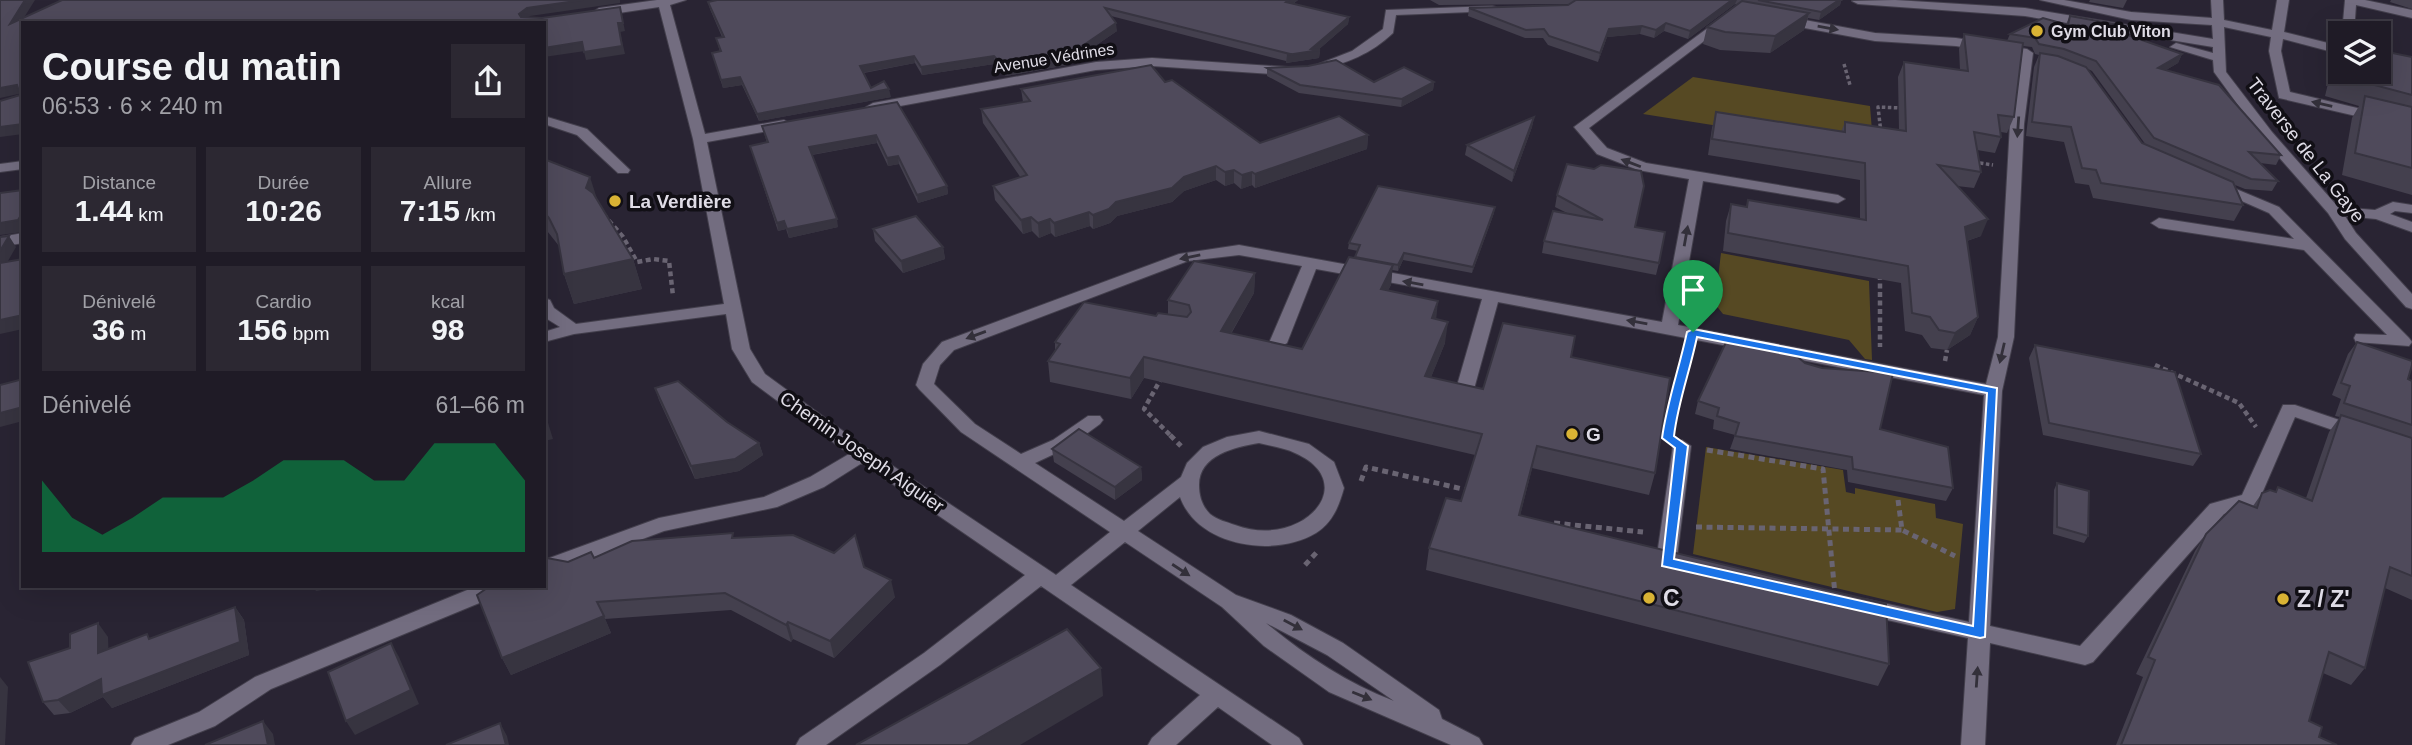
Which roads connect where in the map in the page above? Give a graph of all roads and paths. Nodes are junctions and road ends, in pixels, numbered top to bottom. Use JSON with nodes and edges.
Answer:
{"nodes":[{"id":1,"x":1381,"y":0,"type":"edge"},
{"id":2,"x":2003,"y":0,"type":"edge"},
{"id":3,"x":2046,"y":0,"type":"edge"},
{"id":4,"x":2217,"y":0,"type":"edge"},
{"id":5,"x":2283,"y":0,"type":"edge"},
{"id":6,"x":669,"y":1,"type":"edge"},
{"id":7,"x":1858,"y":1,"type":"edge"},
{"id":8,"x":2353,"y":1,"type":"edge"},
{"id":9,"x":2151,"y":4,"type":"dead end"},
{"id":10,"x":1512,"y":9,"type":"edge"},
{"id":11,"x":1390,"y":12,"type":"junction"},
{"id":12,"x":1735,"y":12,"type":"edge"},
{"id":13,"x":585,"y":14,"type":"edge"},
{"id":14,"x":2412,"y":14,"type":"edge"},
{"id":15,"x":2150,"y":17,"type":"junction"},
{"id":16,"x":1773,"y":18,"type":"edge"},
{"id":17,"x":2021,"y":19,"type":"dead end"},
{"id":18,"x":2349,"y":21,"type":"edge"},
{"id":19,"x":2218,"y":34,"type":"junction"},
{"id":20,"x":2277,"y":36,"type":"junction"},
{"id":21,"x":2328,"y":47,"type":"edge"},
{"id":22,"x":2220,"y":58,"type":"junction"},
{"id":23,"x":2027,"y":59,"type":"junction"},
{"id":24,"x":2046,"y":62,"type":"edge"},
{"id":25,"x":1844,"y":64,"type":"dead end"},
{"id":26,"x":1850,"y":85,"type":"dead end"},
{"id":27,"x":1906,"y":108,"type":"edge"},
{"id":28,"x":864,"y":109,"type":"edge"},
{"id":29,"x":546,"y":121,"type":"edge"},
{"id":30,"x":795,"y":121,"type":"edge"},
{"id":31,"x":2412,"y":125,"type":"edge"},
{"id":32,"x":1881,"y":134,"type":"edge"},
{"id":33,"x":700,"y":139,"type":"junction"},
{"id":34,"x":1971,"y":162,"type":"edge"},
{"id":35,"x":21,"y":165,"type":"edge"},
{"id":36,"x":0,"y":168,"type":"edge"},
{"id":37,"x":2017,"y":169,"type":"junction"},
{"id":38,"x":623,"y":170,"type":"dead end"},
{"id":39,"x":1697,"y":177,"type":"junction"},
{"id":40,"x":2202,"y":179,"type":"edge"},
{"id":41,"x":1838,"y":200,"type":"dead end"},
{"id":42,"x":2412,"y":209,"type":"edge"},
{"id":43,"x":599,"y":211,"type":"edge"},
{"id":44,"x":2334,"y":211,"type":"junction"},
{"id":45,"x":2378,"y":215,"type":"junction"},
{"id":46,"x":2159,"y":223,"type":"dead end"},
{"id":47,"x":2412,"y":228,"type":"edge"},
{"id":48,"x":21,"y":238,"type":"edge"},
{"id":49,"x":2412,"y":238,"type":"edge"},
{"id":50,"x":0,"y":242,"type":"edge"},
{"id":51,"x":2309,"y":246,"type":"junction"},
{"id":52,"x":1310,"y":265,"type":"junction"},
{"id":53,"x":1880,"y":272,"type":"edge"},
{"id":54,"x":1491,"y":297,"type":"junction"},
{"id":55,"x":2412,"y":304,"type":"edge"},
{"id":56,"x":1060,"y":305,"type":"junction"},
{"id":57,"x":546,"y":308,"type":"edge"},
{"id":58,"x":734,"y":308,"type":"junction"},
{"id":59,"x":1087,"y":310,"type":"edge"},
{"id":60,"x":674,"y":315,"type":"junction"},
{"id":61,"x":1669,"y":328,"type":"junction"},
{"id":62,"x":573,"y":329,"type":"junction"},
{"id":63,"x":1693,"y":332,"type":"junction"},
{"id":64,"x":546,"y":336,"type":"edge"},
{"id":65,"x":2362,"y":338,"type":"dead end"},
{"id":66,"x":1278,"y":343,"type":"edge"},
{"id":67,"x":2155,"y":365,"type":"edge"},
{"id":68,"x":1880,"y":369,"type":"junction"},
{"id":69,"x":1165,"y":373,"type":"edge"},
{"id":70,"x":1465,"y":389,"type":"edge"},
{"id":71,"x":1993,"y":391,"type":"junction"},
{"id":72,"x":1094,"y":421,"type":"dead end"},
{"id":73,"x":2277,"y":439,"type":"junction"},
{"id":74,"x":2375,"y":439,"type":"edge"},
{"id":75,"x":1682,"y":446,"type":"junction"},
{"id":76,"x":862,"y":454,"type":"junction"},
{"id":77,"x":1197,"y":462,"type":"junction"},
{"id":78,"x":1019,"y":463,"type":"junction"},
{"id":79,"x":1188,"y":481,"type":"junction"},
{"id":80,"x":1467,"y":490,"type":"edge"},
{"id":81,"x":1356,"y":493,"type":"dead end"},
{"id":82,"x":1899,"y":500,"type":"dead end"},
{"id":83,"x":1544,"y":521,"type":"edge"},
{"id":84,"x":1671,"y":527,"type":"junction"},
{"id":85,"x":1829,"y":529,"type":"junction"},
{"id":86,"x":1902,"y":530,"type":"junction"},
{"id":87,"x":1124,"y":533,"type":"junction"},
{"id":88,"x":1320,"y":548,"type":"dead end"},
{"id":89,"x":1966,"y":561,"type":"dead end"},
{"id":90,"x":1306,"y":565,"type":"dead end"},
{"id":91,"x":546,"y":567,"type":"edge"},
{"id":92,"x":1692,"y":568,"type":"edge"},
{"id":93,"x":1048,"y":580,"type":"junction"},
{"id":94,"x":494,"y":588,"type":"edge"},
{"id":95,"x":1835,"y":600,"type":"joint"},
{"id":96,"x":1980,"y":633,"type":"junction"},
{"id":97,"x":1217,"y":694,"type":"junction"},
{"id":98,"x":143,"y":745,"type":"edge"},
{"id":99,"x":808,"y":745,"type":"edge"},
{"id":100,"x":1160,"y":745,"type":"edge"},
{"id":101,"x":1291,"y":745,"type":"edge"},
{"id":102,"x":1471,"y":745,"type":"edge"},
{"id":103,"x":1973,"y":745,"type":"edge"}],
"edges":[{"from":1,"to":11,"type":"street"},
{"from":2,"to":19,"type":"street"},
{"from":3,"to":15,"type":"street"},
{"from":4,"to":19,"type":"street","name":"Traverse de La Gaye"},
{"from":5,"to":20,"type":"street"},
{"from":6,"to":13,"type":"street"},
{"from":6,"to":33,"type":"street","name":"Chemin Joseph Aiguier"},
{"from":7,"to":19,"type":"street"},
{"from":8,"to":14,"type":"street"},
{"from":8,"to":18,"type":"street"},
{"from":9,"to":15,"type":"street"},
{"from":10,"to":11,"type":"street"},
{"from":11,"to":28,"type":"street","name":"Avenue Védrines"},
{"from":39,"to":12,"type":"street","one_way":true},
{"from":15,"to":19,"type":"street"},
{"from":16,"to":23,"type":"street","one_way":true},
{"from":17,"to":22,"type":"street"},
{"from":19,"to":20,"type":"street"},
{"from":19,"to":22,"type":"street","name":"Traverse de La Gaye"},
{"from":20,"to":21,"type":"street"},
{"from":31,"to":20,"type":"street","one_way":true},
{"from":22,"to":44,"type":"street","name":"Traverse de La Gaye"},
{"from":23,"to":24,"type":"street"},
{"from":23,"to":37,"type":"street","one_way":true},
{"from":25,"to":26,"type":"path"},
{"from":27,"to":32,"type":"path"},
{"from":29,"to":38,"type":"street"},
{"from":30,"to":33,"type":"street"},
{"from":33,"to":58,"type":"street","name":"Chemin Joseph Aiguier"},
{"from":34,"to":37,"type":"path"},
{"from":35,"to":36,"type":"street"},
{"from":37,"to":71,"type":"street","one_way":true},
{"from":39,"to":41,"type":"street"},
{"from":61,"to":39,"type":"street","one_way":true},
{"from":40,"to":51,"type":"street"},
{"from":42,"to":45,"type":"street"},
{"from":43,"to":60,"type":"path"},
{"from":44,"to":45,"type":"street"},
{"from":44,"to":55,"type":"street","name":"Traverse de La Gaye"},
{"from":45,"to":47,"type":"street"},
{"from":46,"to":51,"type":"street"},
{"from":47,"to":49,"type":"street"},
{"from":48,"to":50,"type":"street"},
{"from":51,"to":65,"type":"street"},
{"from":54,"to":52,"type":"street","one_way":true},
{"from":52,"to":56,"type":"street","one_way":true},
{"from":52,"to":66,"type":"street"},
{"from":53,"to":68,"type":"path"},
{"from":61,"to":54,"type":"street","one_way":true},
{"from":54,"to":70,"type":"street"},
{"from":56,"to":59,"type":"street"},
{"from":56,"to":78,"type":"street","one_way":true},
{"from":57,"to":62,"type":"street"},
{"from":58,"to":60,"type":"street"},
{"from":58,"to":76,"type":"street","name":"Chemin Joseph Aiguier"},
{"from":60,"to":62,"type":"street"},
{"from":61,"to":63,"type":"street"},
{"from":62,"to":64,"type":"street"},
{"from":63,"to":68,"type":"street"},
{"from":63,"to":75,"type":"path"},
{"from":67,"to":73,"type":"path"},
{"from":68,"to":71,"type":"street"},
{"from":69,"to":77,"type":"path"},
{"from":71,"to":96,"type":"street"},
{"from":72,"to":78,"type":"street"},
{"from":73,"to":74,"type":"street"},
{"from":73,"to":96,"type":"street"},
{"from":75,"to":84,"type":"street"},
{"from":75,"to":85,"type":"path"},
{"from":76,"to":91,"type":"street"},
{"from":76,"to":93,"type":"street","name":"Chemin Joseph Aiguier"},
{"from":77,"to":79,"type":"street"},
{"from":77,"to":79,"type":"street"},
{"from":78,"to":87,"type":"street"},
{"from":79,"to":87,"type":"street"},
{"from":80,"to":81,"type":"path"},
{"from":82,"to":86,"type":"path"},
{"from":83,"to":84,"type":"path"},
{"from":84,"to":85,"type":"path"},
{"from":84,"to":92,"type":"street"},
{"from":85,"to":86,"type":"path"},
{"from":85,"to":95,"type":"path"},
{"from":86,"to":89,"type":"path"},
{"from":87,"to":93,"type":"street"},
{"from":87,"to":102,"type":"street","one_way":true},
{"from":88,"to":90,"type":"path"},
{"from":93,"to":97,"type":"street","name":"Chemin Joseph Aiguier"},
{"from":93,"to":99,"type":"street"},
{"from":94,"to":98,"type":"street"},
{"from":95,"to":96,"type":"street"},
{"from":103,"to":96,"type":"street","one_way":true},
{"from":97,"to":100,"type":"street"},
{"from":97,"to":101,"type":"street","name":"Chemin Joseph Aiguier"}]}
